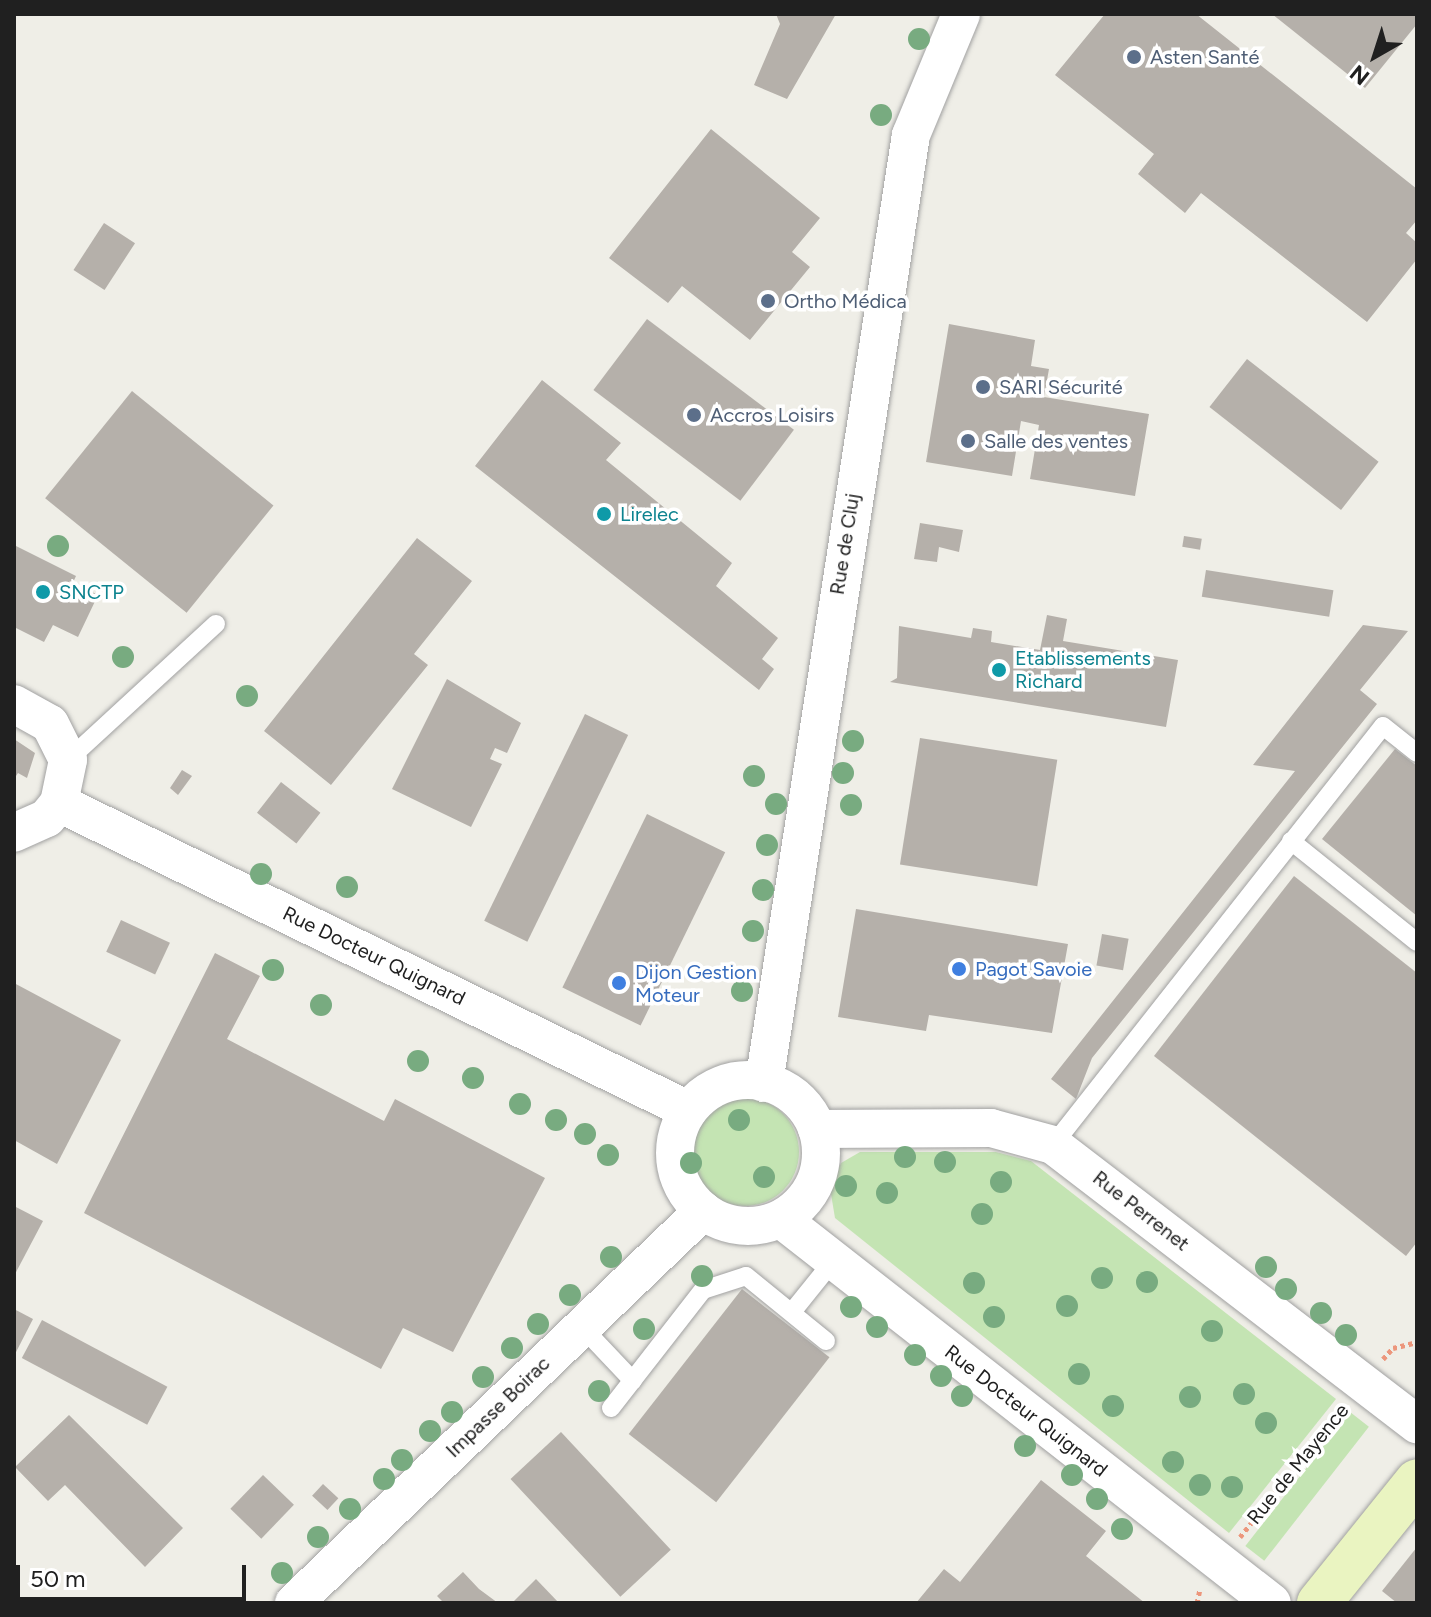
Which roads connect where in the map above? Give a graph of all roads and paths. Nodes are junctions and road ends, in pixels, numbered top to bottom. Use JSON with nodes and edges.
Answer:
{"nodes":[{"id":1,"x":961,"y":14,"type":"edge"},
{"id":2,"x":216,"y":624,"type":"dead end"},
{"id":3,"x":14,"y":704,"type":"edge"},
{"id":4,"x":1417,"y":753,"type":"edge"},
{"id":5,"x":68,"y":760,"type":"junction"},
{"id":6,"x":59,"y":803,"type":"junction"},
{"id":7,"x":14,"y":833,"type":"edge"},
{"id":8,"x":1291,"y":841,"type":"junction"},
{"id":9,"x":1417,"y":942,"type":"edge"},
{"id":10,"x":764,"y":1083,"type":"junction"},
{"id":11,"x":688,"y":1110,"type":"junction"},
{"id":12,"x":817,"y":1129,"type":"junction"},
{"id":13,"x":1053,"y":1145,"type":"junction"},
{"id":14,"x":703,"y":1211,"type":"junction"},
{"id":15,"x":781,"y":1219,"type":"junction"},
{"id":16,"x":833,"y":1261,"type":"junction"},
{"id":17,"x":792,"y":1312,"type":"junction"},
{"id":18,"x":582,"y":1327,"type":"junction"},
{"id":19,"x":826,"y":1341,"type":"dead end"},
{"id":20,"x":1417,"y":1342,"type":"edge"},
{"id":21,"x":633,"y":1381,"type":"junction"},
{"id":22,"x":1363,"y":1382,"type":"junction"},
{"id":23,"x":611,"y":1408,"type":"dead end"},
{"id":24,"x":1417,"y":1424,"type":"edge"},
{"id":25,"x":1417,"y":1481,"type":"edge"},
{"id":26,"x":1220,"y":1562,"type":"junction"},
{"id":27,"x":294,"y":1603,"type":"edge"},
{"id":28,"x":1197,"y":1603,"type":"edge"},
{"id":29,"x":1272,"y":1603,"type":"edge"},
{"id":30,"x":1319,"y":1603,"type":"edge"}],
"edges":[{"from":1,"to":10,"type":"street","name":"Rue de Cluj"},
{"from":2,"to":5,"type":"lane"},
{"from":3,"to":5,"type":"street"},
{"from":4,"to":8,"type":"lane"},
{"from":5,"to":6,"type":"street"},
{"from":6,"to":7,"type":"street"},
{"from":6,"to":11,"type":"street","name":"Rue Docteur Quignard"},
{"from":8,"to":9,"type":"lane"},
{"from":8,"to":13,"type":"lane"},
{"from":10,"to":11,"type":"street"},
{"from":10,"to":12,"type":"street"},
{"from":11,"to":14,"type":"street"},
{"from":12,"to":13,"type":"street","name":"Rue Perrenet"},
{"from":12,"to":15,"type":"street"},
{"from":13,"to":22,"type":"street","name":"Rue Perrenet"},
{"from":14,"to":15,"type":"street"},
{"from":14,"to":18,"type":"street","name":"Impasse Boirac"},
{"from":15,"to":16,"type":"street","name":"Rue Docteur Quignard"},
{"from":16,"to":17,"type":"lane"},
{"from":16,"to":26,"type":"street","name":"Rue Docteur Quignard"},
{"from":17,"to":19,"type":"lane"},
{"from":17,"to":21,"type":"lane"},
{"from":18,"to":21,"type":"lane"},
{"from":18,"to":27,"type":"street","name":"Impasse Boirac"},
{"from":20,"to":22,"type":"path","name":"Rue de Mayence"},
{"from":21,"to":23,"type":"lane"},
{"from":22,"to":24,"type":"street","name":"Rue Perrenet"},
{"from":22,"to":26,"type":"path","name":"Rue de Mayence"},
{"from":25,"to":30,"type":"main road"},
{"from":26,"to":28,"type":"path","name":"Rue de Mayence"},
{"from":26,"to":29,"type":"street","name":"Rue Docteur Quignard"}]}
